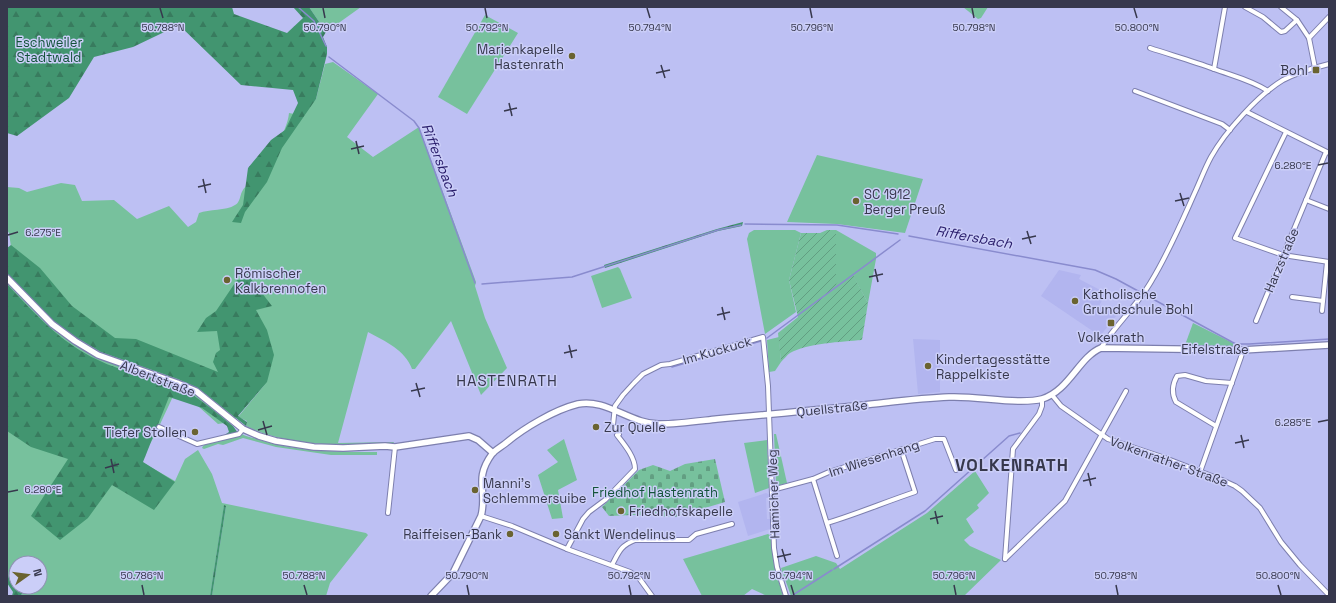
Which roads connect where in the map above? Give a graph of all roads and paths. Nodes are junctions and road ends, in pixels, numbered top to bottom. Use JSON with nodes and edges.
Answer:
{"nodes":[{"id":1,"x":1225,"y":7,"type":"edge"},
{"id":2,"x":1246,"y":7,"type":"edge"},
{"id":3,"x":1281,"y":7,"type":"edge"},
{"id":4,"x":1329,"y":17,"type":"edge"},
{"id":5,"x":1297,"y":20,"type":"junction"},
{"id":6,"x":1309,"y":38,"type":"junction"},
{"id":7,"x":1150,"y":48,"type":"dead end"},
{"id":8,"x":1329,"y":64,"type":"edge"},
{"id":9,"x":1315,"y":68,"type":"junction"},
{"id":10,"x":1214,"y":69,"type":"junction"},
{"id":11,"x":1135,"y":91,"type":"dead end"},
{"id":12,"x":1268,"y":91,"type":"junction"},
{"id":13,"x":1247,"y":112,"type":"junction"},
{"id":14,"x":1230,"y":130,"type":"junction"},
{"id":15,"x":1286,"y":132,"type":"junction"},
{"id":16,"x":1327,"y":152,"type":"edge"},
{"id":17,"x":1306,"y":200,"type":"junction"},
{"id":18,"x":1329,"y":209,"type":"edge"},
{"id":19,"x":1283,"y":255,"type":"junction"},
{"id":20,"x":1328,"y":262,"type":"edge"},
{"id":21,"x":7,"y":278,"type":"edge"},
{"id":22,"x":1292,"y":297,"type":"dead end"},
{"id":23,"x":1323,"y":301,"type":"junction"},
{"id":24,"x":1322,"y":311,"type":"dead end"},
{"id":25,"x":1256,"y":321,"type":"dead end"},
{"id":26,"x":1329,"y":345,"type":"edge"},
{"id":27,"x":1100,"y":348,"type":"junction"},
{"id":28,"x":1243,"y":350,"type":"junction"},
{"id":29,"x":1232,"y":383,"type":"junction"},
{"id":30,"x":1126,"y":391,"type":"dead end"},
{"id":31,"x":1052,"y":395,"type":"junction"},
{"id":32,"x":1042,"y":399,"type":"junction"},
{"id":33,"x":614,"y":411,"type":"junction"},
{"id":34,"x":770,"y":415,"type":"junction"},
{"id":35,"x":1216,"y":426,"type":"junction"},
{"id":36,"x":160,"y":427,"type":"dead end"},
{"id":37,"x":243,"y":429,"type":"junction"},
{"id":38,"x":1102,"y":436,"type":"junction"},
{"id":39,"x":395,"y":447,"type":"junction"},
{"id":40,"x":901,"y":449,"type":"junction"},
{"id":41,"x":493,"y":453,"type":"junction"},
{"id":42,"x":956,"y":470,"type":"dead end"},
{"id":43,"x":1200,"y":472,"type":"junction"},
{"id":44,"x":813,"y":478,"type":"junction"},
{"id":45,"x":772,"y":490,"type":"junction"},
{"id":46,"x":388,"y":513,"type":"dead end"},
{"id":47,"x":482,"y":516,"type":"junction"},
{"id":48,"x":827,"y":523,"type":"junction"},
{"id":49,"x":732,"y":524,"type":"dead end"},
{"id":50,"x":567,"y":550,"type":"junction"},
{"id":51,"x":837,"y":556,"type":"dead end"},
{"id":52,"x":612,"y":565,"type":"junction"},
{"id":53,"x":1329,"y":595,"type":"edge"},
{"id":54,"x":431,"y":596,"type":"edge"},
{"id":55,"x":652,"y":596,"type":"edge"},
{"id":56,"x":786,"y":596,"type":"edge"}],
"edges":[{"from":1,"to":10,"type":"street"},
{"from":2,"to":5,"type":"street"},
{"from":3,"to":5,"type":"street"},
{"from":4,"to":6,"type":"street"},
{"from":5,"to":6,"type":"street"},
{"from":6,"to":9,"type":"street"},
{"from":7,"to":10,"type":"street"},
{"from":8,"to":9,"type":"street"},
{"from":9,"to":12,"type":"street"},
{"from":10,"to":12,"type":"street"},
{"from":11,"to":14,"type":"street"},
{"from":12,"to":13,"type":"street"},
{"from":13,"to":14,"type":"street"},
{"from":13,"to":15,"type":"street"},
{"from":14,"to":27,"type":"street"},
{"from":15,"to":16,"type":"street"},
{"from":15,"to":19,"type":"street"},
{"from":16,"to":17,"type":"street","name":"Harzstraße"},
{"from":17,"to":18,"type":"street"},
{"from":17,"to":19,"type":"street","name":"Harzstraße"},
{"from":19,"to":20,"type":"street"},
{"from":19,"to":25,"type":"street","name":"Harzstraße"},
{"from":20,"to":23,"type":"street"},
{"from":21,"to":37,"type":"main road","name":"Albertstraße"},
{"from":22,"to":23,"type":"street"},
{"from":23,"to":24,"type":"street"},
{"from":26,"to":28,"type":"main road","name":"Eifelstraße"},
{"from":27,"to":28,"type":"main road","name":"Eifelstraße"},
{"from":27,"to":31,"type":"main road","name":"Quellstraße"},
{"from":28,"to":29,"type":"street"},
{"from":29,"to":35,"type":"street"},
{"from":29,"to":35,"type":"street"},
{"from":30,"to":38,"type":"street","name":"Volkenrather Straße"},
{"from":31,"to":32,"type":"main road","name":"Quellstraße"},
{"from":31,"to":38,"type":"street","name":"Volkenrather Straße"},
{"from":32,"to":34,"type":"main road","name":"Quellstraße"},
{"from":32,"to":38,"type":"street"},
{"from":33,"to":34,"type":"main road","name":"Quellstraße"},
{"from":33,"to":34,"type":"street","name":"Im Kuckuck"},
{"from":33,"to":41,"type":"main road","name":"Quellstraße"},
{"from":33,"to":50,"type":"street"},
{"from":34,"to":45,"type":"street","name":"Hamicher Weg"},
{"from":35,"to":43,"type":"street"},
{"from":36,"to":37,"type":"street"},
{"from":37,"to":39,"type":"main road","name":"Albertstraße"},
{"from":38,"to":43,"type":"street","name":"Volkenrather Straße"},
{"from":39,"to":41,"type":"main road","name":"Albertstraße"},
{"from":39,"to":46,"type":"street"},
{"from":40,"to":42,"type":"street","name":"Im Wiesenhang"},
{"from":40,"to":44,"type":"street","name":"Im Wiesenhang"},
{"from":40,"to":48,"type":"street"},
{"from":41,"to":47,"type":"main road"},
{"from":43,"to":53,"type":"street","name":"Volkenrather Straße"},
{"from":44,"to":45,"type":"street","name":"Im Wiesenhang"},
{"from":44,"to":48,"type":"street"},
{"from":45,"to":56,"type":"street","name":"Hamicher Weg"},
{"from":47,"to":50,"type":"street"},
{"from":47,"to":54,"type":"main road"},
{"from":48,"to":51,"type":"street"},
{"from":49,"to":52,"type":"street"},
{"from":50,"to":52,"type":"street"},
{"from":52,"to":55,"type":"street"}]}
